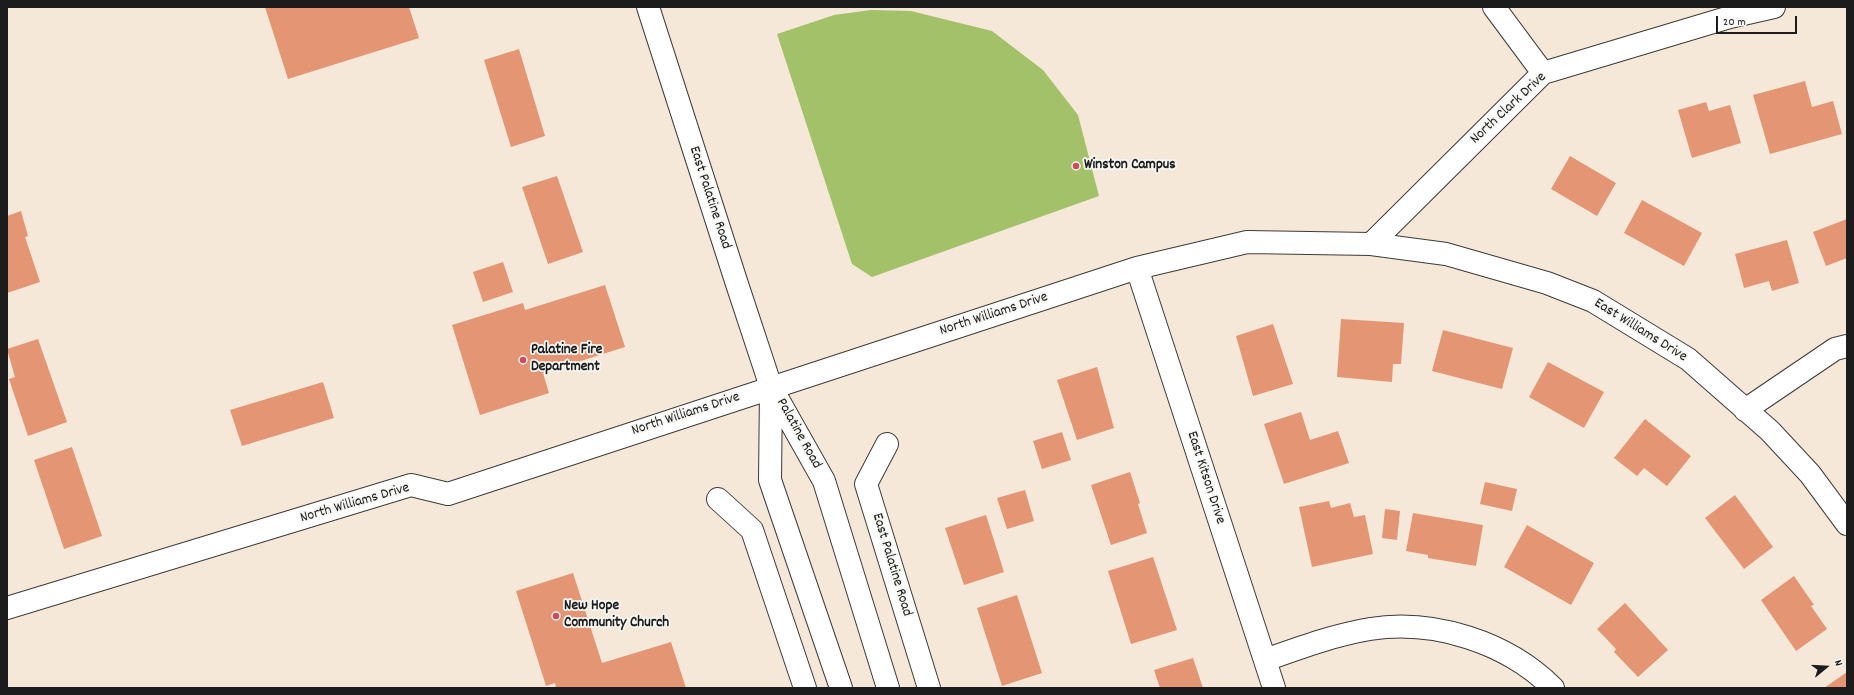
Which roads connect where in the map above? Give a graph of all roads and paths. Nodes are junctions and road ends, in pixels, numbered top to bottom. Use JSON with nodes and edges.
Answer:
{"nodes":[{"id":1,"x":648,"y":7,"type":"edge"},
{"id":2,"x":1494,"y":7,"type":"edge"},
{"id":3,"x":1774,"y":7,"type":"edge"},
{"id":4,"x":1543,"y":72,"type":"junction"},
{"id":5,"x":1371,"y":244,"type":"junction"},
{"id":6,"x":1137,"y":268,"type":"junction"},
{"id":7,"x":1847,"y":346,"type":"edge"},
{"id":8,"x":771,"y":387,"type":"junction"},
{"id":9,"x":1745,"y":410,"type":"junction"},
{"id":10,"x":887,"y":444,"type":"dead end"},
{"id":11,"x":718,"y":499,"type":"dead end"},
{"id":12,"x":1847,"y":524,"type":"edge"},
{"id":13,"x":7,"y":608,"type":"edge"},
{"id":14,"x":1265,"y":660,"type":"junction"},
{"id":15,"x":805,"y":688,"type":"edge"},
{"id":16,"x":841,"y":688,"type":"edge"},
{"id":17,"x":888,"y":688,"type":"edge"},
{"id":18,"x":929,"y":688,"type":"edge"},
{"id":19,"x":1274,"y":688,"type":"edge"},
{"id":20,"x":1553,"y":688,"type":"edge"}],
"edges":[{"from":1,"to":8,"type":"street","name":"East Palatine Road"},
{"from":2,"to":4,"type":"street"},
{"from":3,"to":4,"type":"street","name":"North Clark Drive"},
{"from":4,"to":5,"type":"street","name":"North Clark Drive"},
{"from":5,"to":6,"type":"street","name":"North Williams Drive"},
{"from":5,"to":9,"type":"street","name":"East Williams Drive"},
{"from":6,"to":8,"type":"street","name":"North Williams Drive"},
{"from":6,"to":14,"type":"street","name":"East Kitson Drive"},
{"from":7,"to":9,"type":"street"},
{"from":8,"to":13,"type":"street","name":"North Williams Drive"},
{"from":8,"to":16,"type":"street","name":"Palatine Road"},
{"from":8,"to":17,"type":"street","name":"Palatine Road"},
{"from":9,"to":12,"type":"street","name":"East Williams Drive"},
{"from":10,"to":18,"type":"street","name":"East Palatine Road"},
{"from":11,"to":15,"type":"street"},
{"from":14,"to":19,"type":"street","name":"East Kitson Drive"},
{"from":14,"to":20,"type":"street"}]}
